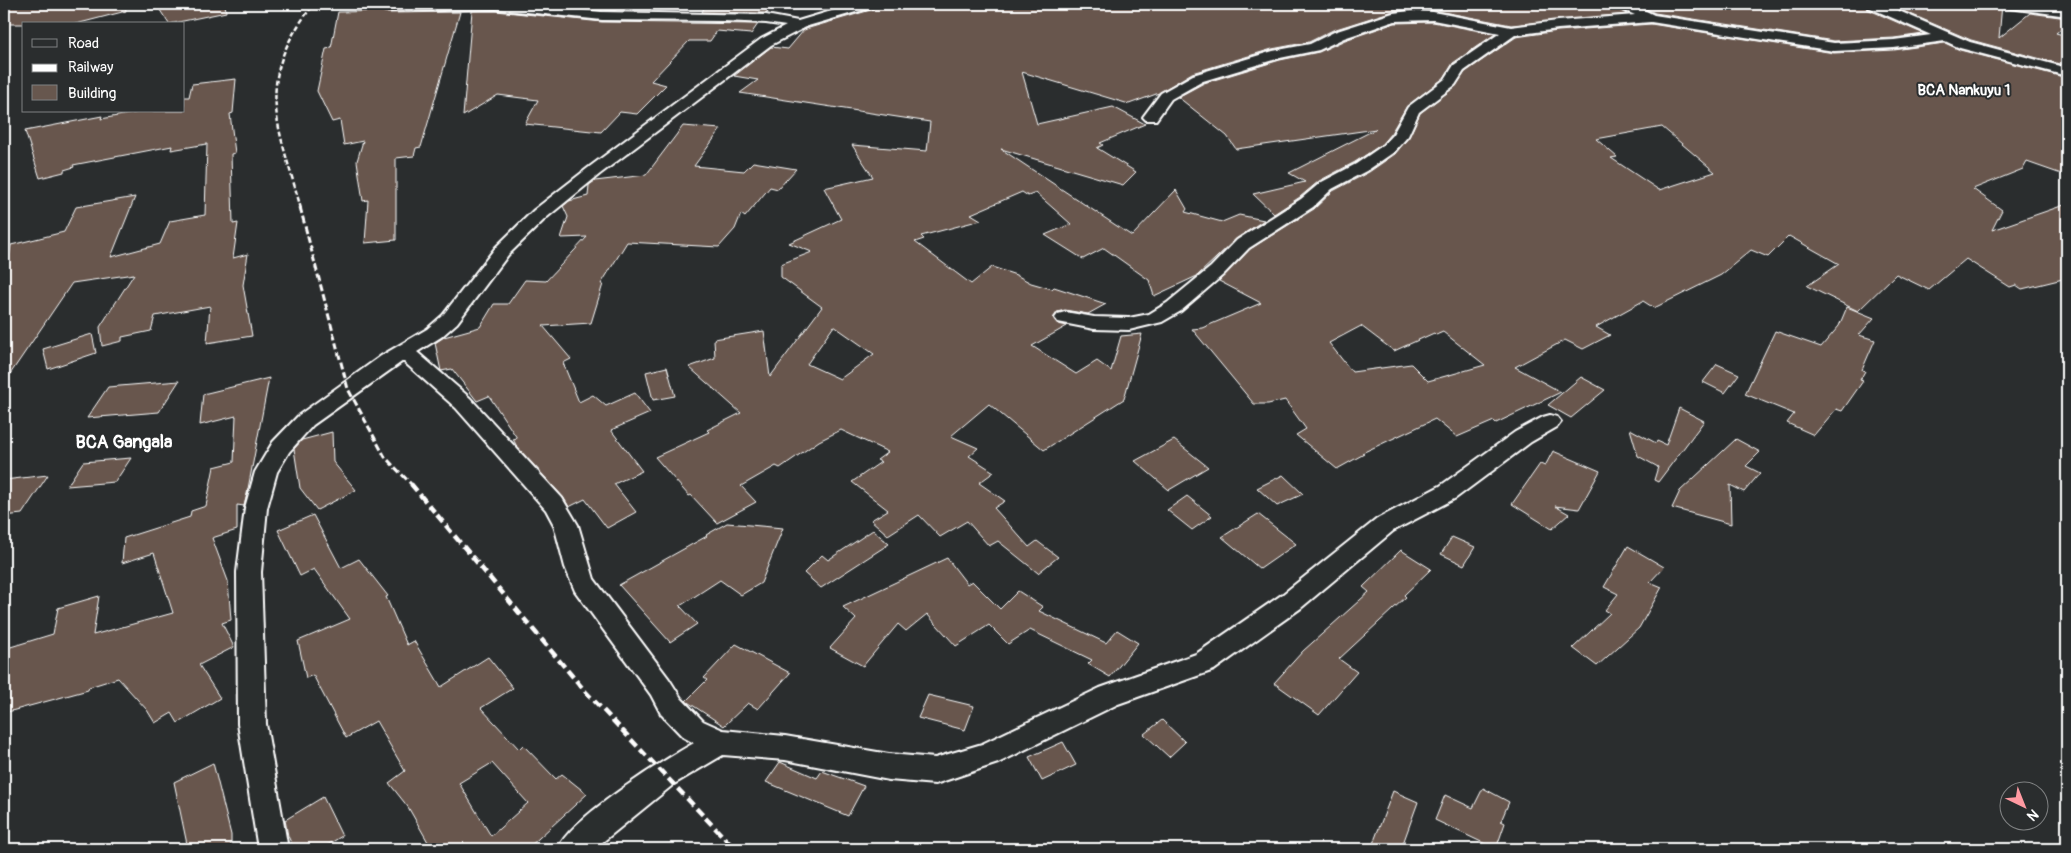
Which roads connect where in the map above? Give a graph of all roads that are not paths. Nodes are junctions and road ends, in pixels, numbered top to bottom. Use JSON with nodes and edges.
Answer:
{"nodes":[{"id":1,"x":868,"y":4,"type":"edge"},
{"id":2,"x":1410,"y":4,"type":"edge"},
{"id":3,"x":1622,"y":4,"type":"edge"},
{"id":4,"x":1873,"y":4,"type":"edge"},
{"id":5,"x":2010,"y":4,"type":"edge"},
{"id":6,"x":388,"y":7,"type":"dead end"},
{"id":7,"x":2067,"y":12,"type":"edge"},
{"id":8,"x":1433,"y":16,"type":"junction"},
{"id":9,"x":1651,"y":18,"type":"junction"},
{"id":10,"x":800,"y":25,"type":"junction"},
{"id":11,"x":1511,"y":32,"type":"junction"},
{"id":12,"x":1946,"y":37,"type":"junction"},
{"id":13,"x":2067,"y":72,"type":"edge"},
{"id":14,"x":1151,"y":117,"type":"dead end"},
{"id":15,"x":1065,"y":318,"type":"dead end"},
{"id":16,"x":406,"y":352,"type":"junction"},
{"id":17,"x":1550,"y":422,"type":"dead end"},
{"id":18,"x":720,"y":742,"type":"junction"},
{"id":19,"x":274,"y":849,"type":"edge"},
{"id":20,"x":574,"y":849,"type":"edge"}],
"edges":[{"from":1,"to":10,"type":"street"},
{"from":2,"to":8,"type":"street"},
{"from":3,"to":9,"type":"street"},
{"from":4,"to":12,"type":"street"},
{"from":5,"to":7,"type":"street"},
{"from":6,"to":10,"type":"street"},
{"from":8,"to":11,"type":"street"},
{"from":8,"to":14,"type":"street"},
{"from":9,"to":11,"type":"street"},
{"from":9,"to":12,"type":"street"},
{"from":10,"to":16,"type":"street"},
{"from":11,"to":15,"type":"street"},
{"from":12,"to":13,"type":"street"},
{"from":16,"to":18,"type":"street"},
{"from":16,"to":19,"type":"street"},
{"from":17,"to":18,"type":"street"},
{"from":18,"to":20,"type":"street"}]}
